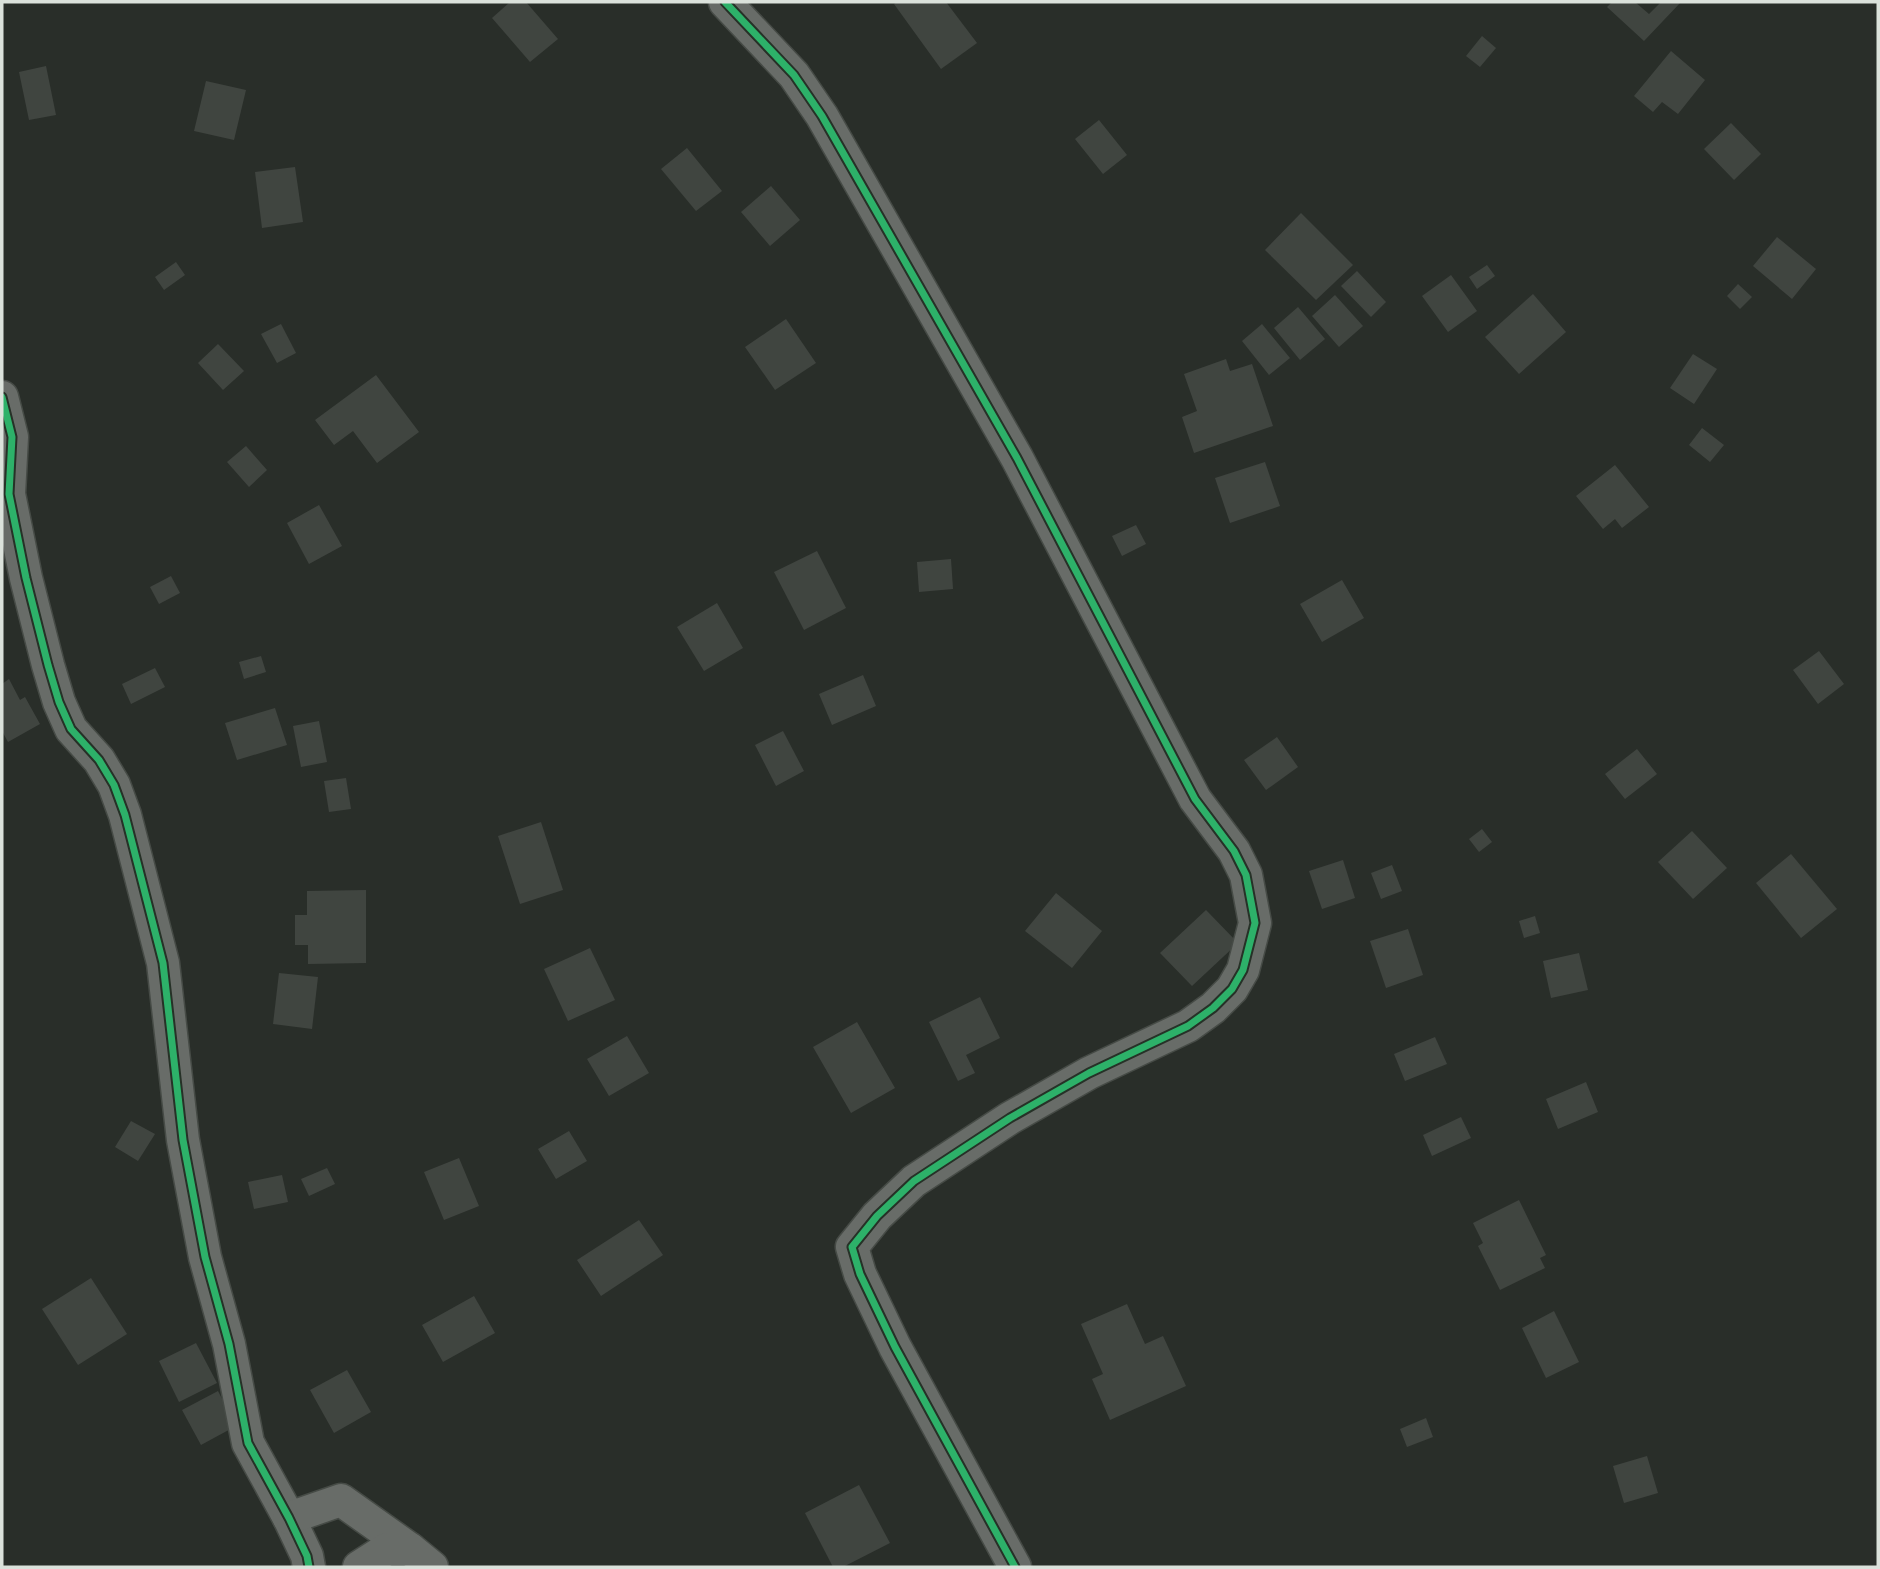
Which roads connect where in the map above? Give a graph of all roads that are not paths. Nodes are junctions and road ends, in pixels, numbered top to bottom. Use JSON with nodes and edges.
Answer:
{"nodes":[{"id":1,"x":725,"y":2,"type":"edge"},
{"id":2,"x":2,"y":397,"type":"edge"},
{"id":3,"x":289,"y":1518,"type":"junction"},
{"id":4,"x":421,"y":1558,"type":"edge"},
{"id":5,"x":309,"y":1567,"type":"edge"},
{"id":6,"x":359,"y":1567,"type":"edge"},
{"id":7,"x":1015,"y":1567,"type":"edge"}],
"edges":[{"from":1,"to":7,"type":"street"},
{"from":2,"to":3,"type":"street"},
{"from":3,"to":4,"type":"street"},
{"from":3,"to":5,"type":"street"},
{"from":4,"to":6,"type":"street"}]}
